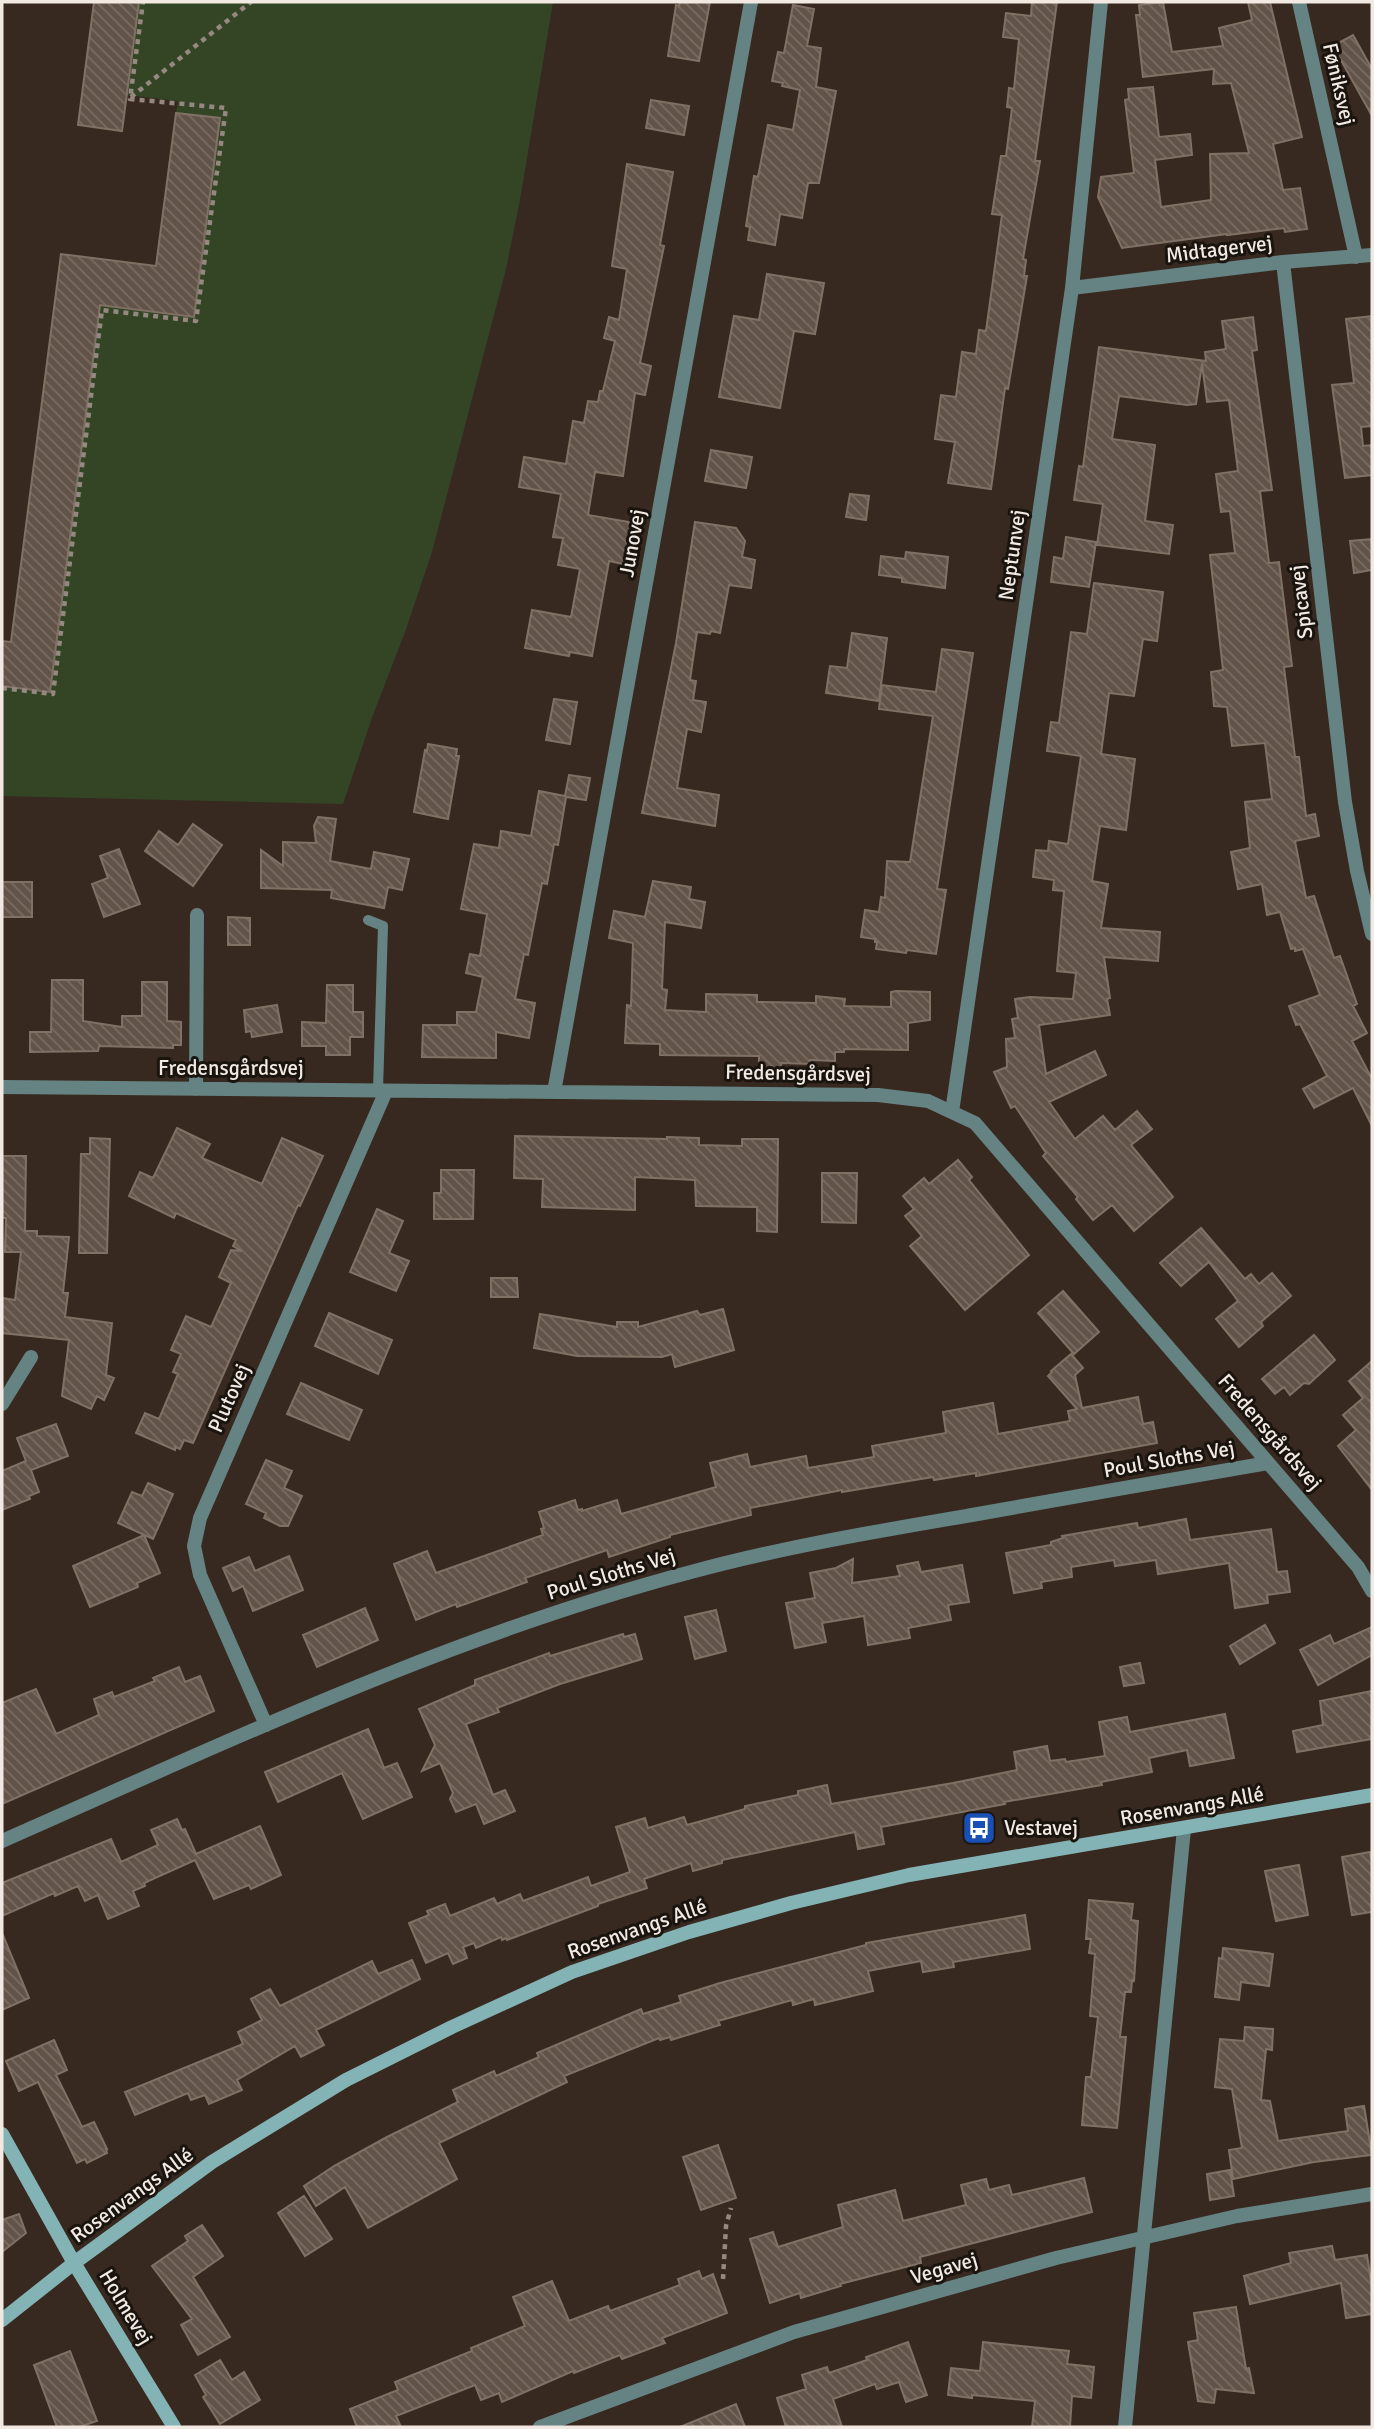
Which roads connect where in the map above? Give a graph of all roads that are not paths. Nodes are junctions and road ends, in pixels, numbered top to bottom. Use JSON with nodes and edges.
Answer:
{"nodes":[{"id":1,"x":751,"y":2,"type":"edge"},
{"id":2,"x":1101,"y":2,"type":"edge"},
{"id":3,"x":1299,"y":2,"type":"edge"},
{"id":4,"x":1372,"y":255,"type":"edge"},
{"id":5,"x":1356,"y":257,"type":"junction"},
{"id":6,"x":1283,"y":262,"type":"junction"},
{"id":7,"x":1072,"y":288,"type":"junction"},
{"id":8,"x":197,"y":915,"type":"dead end"},
{"id":9,"x":368,"y":920,"type":"dead end"},
{"id":10,"x":1372,"y":934,"type":"edge"},
{"id":11,"x":2,"y":1087,"type":"edge"},
{"id":12,"x":196,"y":1089,"type":"junction"},
{"id":13,"x":382,"y":1091,"type":"junction"},
{"id":14,"x":554,"y":1092,"type":"junction"},
{"id":15,"x":952,"y":1112,"type":"junction"},
{"id":16,"x":31,"y":1357,"type":"dead end"},
{"id":17,"x":2,"y":1404,"type":"edge"},
{"id":18,"x":1268,"y":1462,"type":"junction"},
{"id":19,"x":1372,"y":1591,"type":"edge"},
{"id":20,"x":266,"y":1725,"type":"junction"},
{"id":21,"x":1372,"y":1795,"type":"edge"},
{"id":22,"x":1184,"y":1829,"type":"junction"},
{"id":23,"x":2,"y":1841,"type":"edge"},
{"id":24,"x":2,"y":2134,"type":"edge"},
{"id":25,"x":1372,"y":2194,"type":"edge"},
{"id":26,"x":1144,"y":2238,"type":"junction"},
{"id":27,"x":74,"y":2263,"type":"junction"},
{"id":28,"x":2,"y":2320,"type":"edge"},
{"id":29,"x":174,"y":2427,"type":"edge"},
{"id":30,"x":540,"y":2427,"type":"edge"},
{"id":31,"x":1125,"y":2427,"type":"edge"}],
"edges":[{"from":1,"to":14,"type":"street","name":"Junovej"},
{"from":2,"to":7,"type":"street","name":"Neptunvej"},
{"from":3,"to":5,"type":"street","name":"Føniksvej"},
{"from":4,"to":5,"type":"street","name":"Midtagervej"},
{"from":5,"to":6,"type":"street","name":"Midtagervej"},
{"from":6,"to":7,"type":"street","name":"Midtagervej"},
{"from":6,"to":10,"type":"street","name":"Spicavej"},
{"from":7,"to":15,"type":"street","name":"Neptunvej"},
{"from":8,"to":12,"type":"street"},
{"from":9,"to":13,"type":"lane"},
{"from":11,"to":12,"type":"street","name":"Fredensgårdsvej"},
{"from":12,"to":13,"type":"street","name":"Fredensgårdsvej"},
{"from":13,"to":14,"type":"street","name":"Fredensgårdsvej"},
{"from":13,"to":20,"type":"street","name":"Plutovej"},
{"from":14,"to":15,"type":"street","name":"Fredensgårdsvej"},
{"from":15,"to":18,"type":"street","name":"Fredensgårdsvej"},
{"from":16,"to":17,"type":"street"},
{"from":18,"to":19,"type":"street","name":"Fredensgårdsvej"},
{"from":18,"to":20,"type":"street","name":"Poul Sloths Vej"},
{"from":20,"to":23,"type":"street","name":"Poul Sloths Vej"},
{"from":21,"to":22,"type":"street","name":"Rosenvangs Allé"},
{"from":22,"to":26,"type":"street"},
{"from":22,"to":27,"type":"street","name":"Rosenvangs Allé"},
{"from":24,"to":27,"type":"street","name":"Holmevej"},
{"from":25,"to":26,"type":"street","name":"Vegavej"},
{"from":26,"to":30,"type":"street","name":"Vegavej"},
{"from":26,"to":31,"type":"street"},
{"from":27,"to":28,"type":"street","name":"Rosenvangs Allé"},
{"from":27,"to":29,"type":"street","name":"Holmevej"}]}
